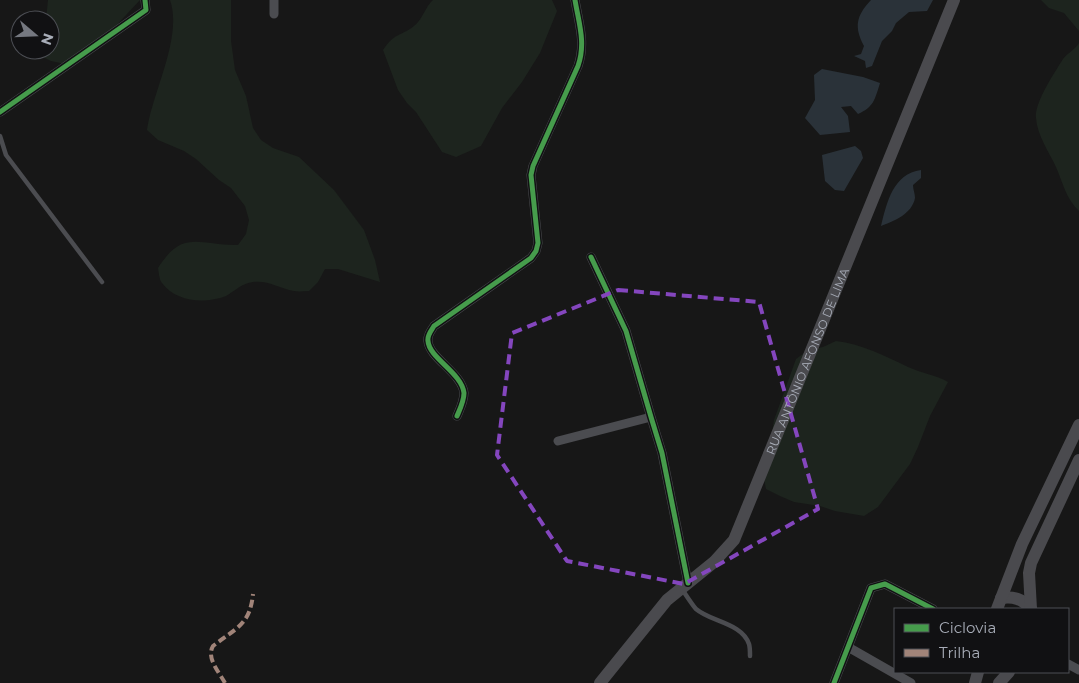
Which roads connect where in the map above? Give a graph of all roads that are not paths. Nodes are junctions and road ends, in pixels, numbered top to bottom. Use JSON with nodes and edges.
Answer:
{"nodes":[{"id":1,"x":145,"y":0,"type":"edge"},
{"id":2,"x":274,"y":0,"type":"edge"},
{"id":3,"x":575,"y":0,"type":"edge"},
{"id":4,"x":954,"y":0,"type":"edge"},
{"id":5,"x":274,"y":14,"type":"dead end"},
{"id":6,"x":0,"y":112,"type":"edge"},
{"id":7,"x":0,"y":136,"type":"edge"},
{"id":8,"x":592,"y":257,"type":"dead end"},
{"id":9,"x":102,"y":282,"type":"dead end"},
{"id":10,"x":457,"y":416,"type":"dead end"},
{"id":11,"x":651,"y":417,"type":"junction"},
{"id":12,"x":1079,"y":424,"type":"edge"},
{"id":13,"x":558,"y":441,"type":"dead end"},
{"id":14,"x":1079,"y":460,"type":"edge"},
{"id":15,"x":684,"y":586,"type":"junction"},
{"id":16,"x":999,"y":604,"type":"edge"},
{"id":17,"x":931,"y":608,"type":"edge"},
{"id":18,"x":1030,"y":608,"type":"edge"},
{"id":19,"x":1031,"y":608,"type":"edge"},
{"id":20,"x":848,"y":647,"type":"junction"},
{"id":21,"x":750,"y":656,"type":"dead end"},
{"id":22,"x":1008,"y":673,"type":"edge"},
{"id":23,"x":600,"y":683,"type":"edge"},
{"id":24,"x":834,"y":683,"type":"edge"},
{"id":25,"x":911,"y":683,"type":"edge"},
{"id":26,"x":1000,"y":683,"type":"edge"}],
"edges":[{"from":1,"to":6,"type":"street"},
{"from":2,"to":5,"type":"street"},
{"from":3,"to":10,"type":"street"},
{"from":4,"to":15,"type":"main road","name":"RUA ANTÔNIO AFONSO DE LIMA"},
{"from":7,"to":9,"type":"lane"},
{"from":8,"to":11,"type":"street"},
{"from":11,"to":13,"type":"street"},
{"from":11,"to":15,"type":"street"},
{"from":12,"to":16,"type":"main road"},
{"from":14,"to":19,"type":"main road"},
{"from":15,"to":21,"type":"lane"},
{"from":15,"to":23,"type":"main road","name":"RUA ANTÔNIO AFONSO DE LIMA"},
{"from":16,"to":18,"type":"main road"},
{"from":17,"to":20,"type":"street"},
{"from":20,"to":24,"type":"street"},
{"from":20,"to":25,"type":"street"},
{"from":22,"to":26,"type":"main road"}]}
